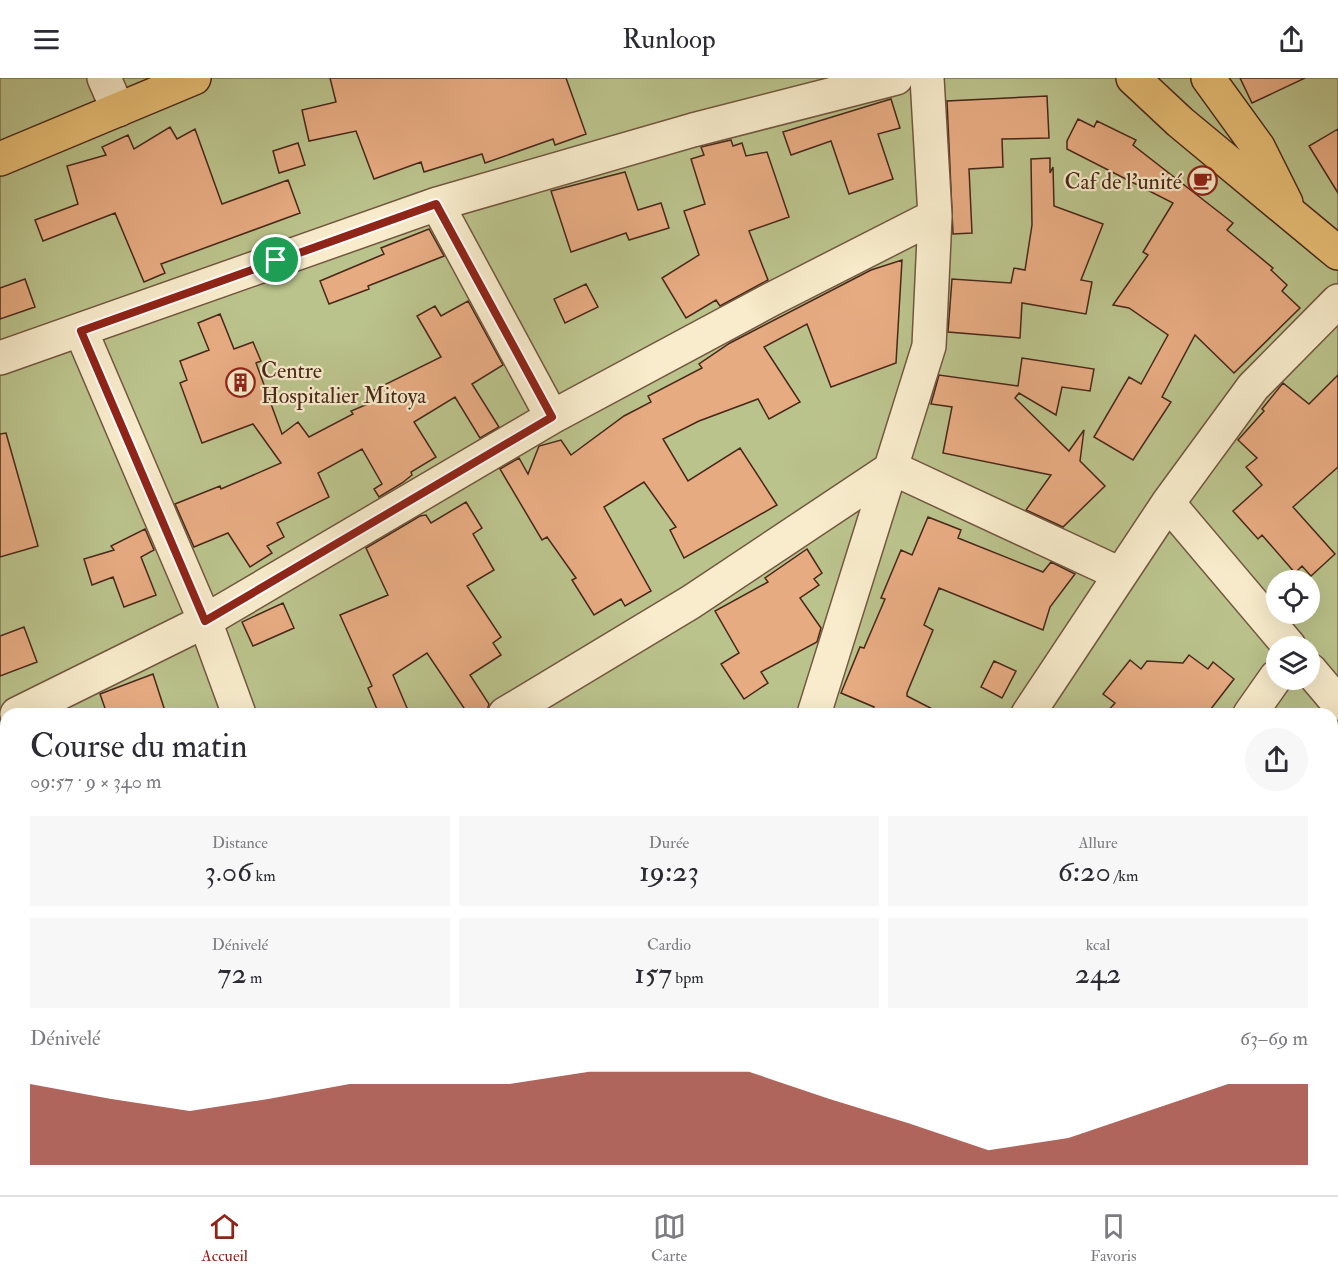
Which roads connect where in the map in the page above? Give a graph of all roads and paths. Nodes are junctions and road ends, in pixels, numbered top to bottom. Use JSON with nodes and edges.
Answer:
{"nodes":[{"id":1,"x":104,"y":78,"type":"edge"},
{"id":2,"x":194,"y":78,"type":"edge"},
{"id":3,"x":896,"y":78,"type":"edge"},
{"id":4,"x":927,"y":78,"type":"edge"},
{"id":5,"x":1133,"y":78,"type":"edge"},
{"id":6,"x":1208,"y":78,"type":"edge"},
{"id":7,"x":118,"y":110,"type":"junction"},
{"id":8,"x":0,"y":159,"type":"edge"},
{"id":9,"x":436,"y":204,"type":"junction"},
{"id":10,"x":935,"y":216,"type":"junction"},
{"id":11,"x":1296,"y":220,"type":"junction"},
{"id":12,"x":1338,"y":253,"type":"edge"},
{"id":13,"x":1338,"y":301,"type":"edge"},
{"id":14,"x":81,"y":331,"type":"junction"},
{"id":15,"x":0,"y":358,"type":"edge"},
{"id":16,"x":552,"y":417,"type":"junction"},
{"id":17,"x":892,"y":468,"type":"junction"},
{"id":18,"x":1168,"y":503,"type":"junction"},
{"id":19,"x":1120,"y":574,"type":"junction"},
{"id":20,"x":205,"y":621,"type":"junction"},
{"id":21,"x":1281,"y":636,"type":"edge"},
{"id":22,"x":1320,"y":682,"type":"edge"},
{"id":23,"x":1266,"y":690,"type":"edge"},
{"id":24,"x":1338,"y":704,"type":"edge"},
{"id":25,"x":29,"y":708,"type":"edge"},
{"id":26,"x":236,"y":708,"type":"edge"},
{"id":27,"x":515,"y":708,"type":"edge"},
{"id":28,"x":816,"y":708,"type":"edge"},
{"id":29,"x":1032,"y":708,"type":"edge"},
{"id":30,"x":1254,"y":708,"type":"edge"}],
"edges":[{"from":1,"to":7,"type":"street"},
{"from":2,"to":7,"type":"main road"},
{"from":3,"to":9,"type":"street"},
{"from":4,"to":10,"type":"street"},
{"from":5,"to":11,"type":"main road"},
{"from":6,"to":11,"type":"main road"},
{"from":7,"to":8,"type":"main road"},
{"from":9,"to":14,"type":"street"},
{"from":9,"to":16,"type":"street"},
{"from":10,"to":16,"type":"street"},
{"from":10,"to":17,"type":"street"},
{"from":11,"to":12,"type":"main road"},
{"from":13,"to":18,"type":"street"},
{"from":14,"to":15,"type":"street"},
{"from":14,"to":20,"type":"street"},
{"from":16,"to":20,"type":"street"},
{"from":17,"to":19,"type":"street"},
{"from":17,"to":27,"type":"street"},
{"from":17,"to":28,"type":"street"},
{"from":18,"to":19,"type":"street"},
{"from":18,"to":21,"type":"street"},
{"from":19,"to":29,"type":"street"},
{"from":20,"to":25,"type":"street"},
{"from":20,"to":26,"type":"street"},
{"from":22,"to":24,"type":"street"},
{"from":23,"to":30,"type":"street"}]}
